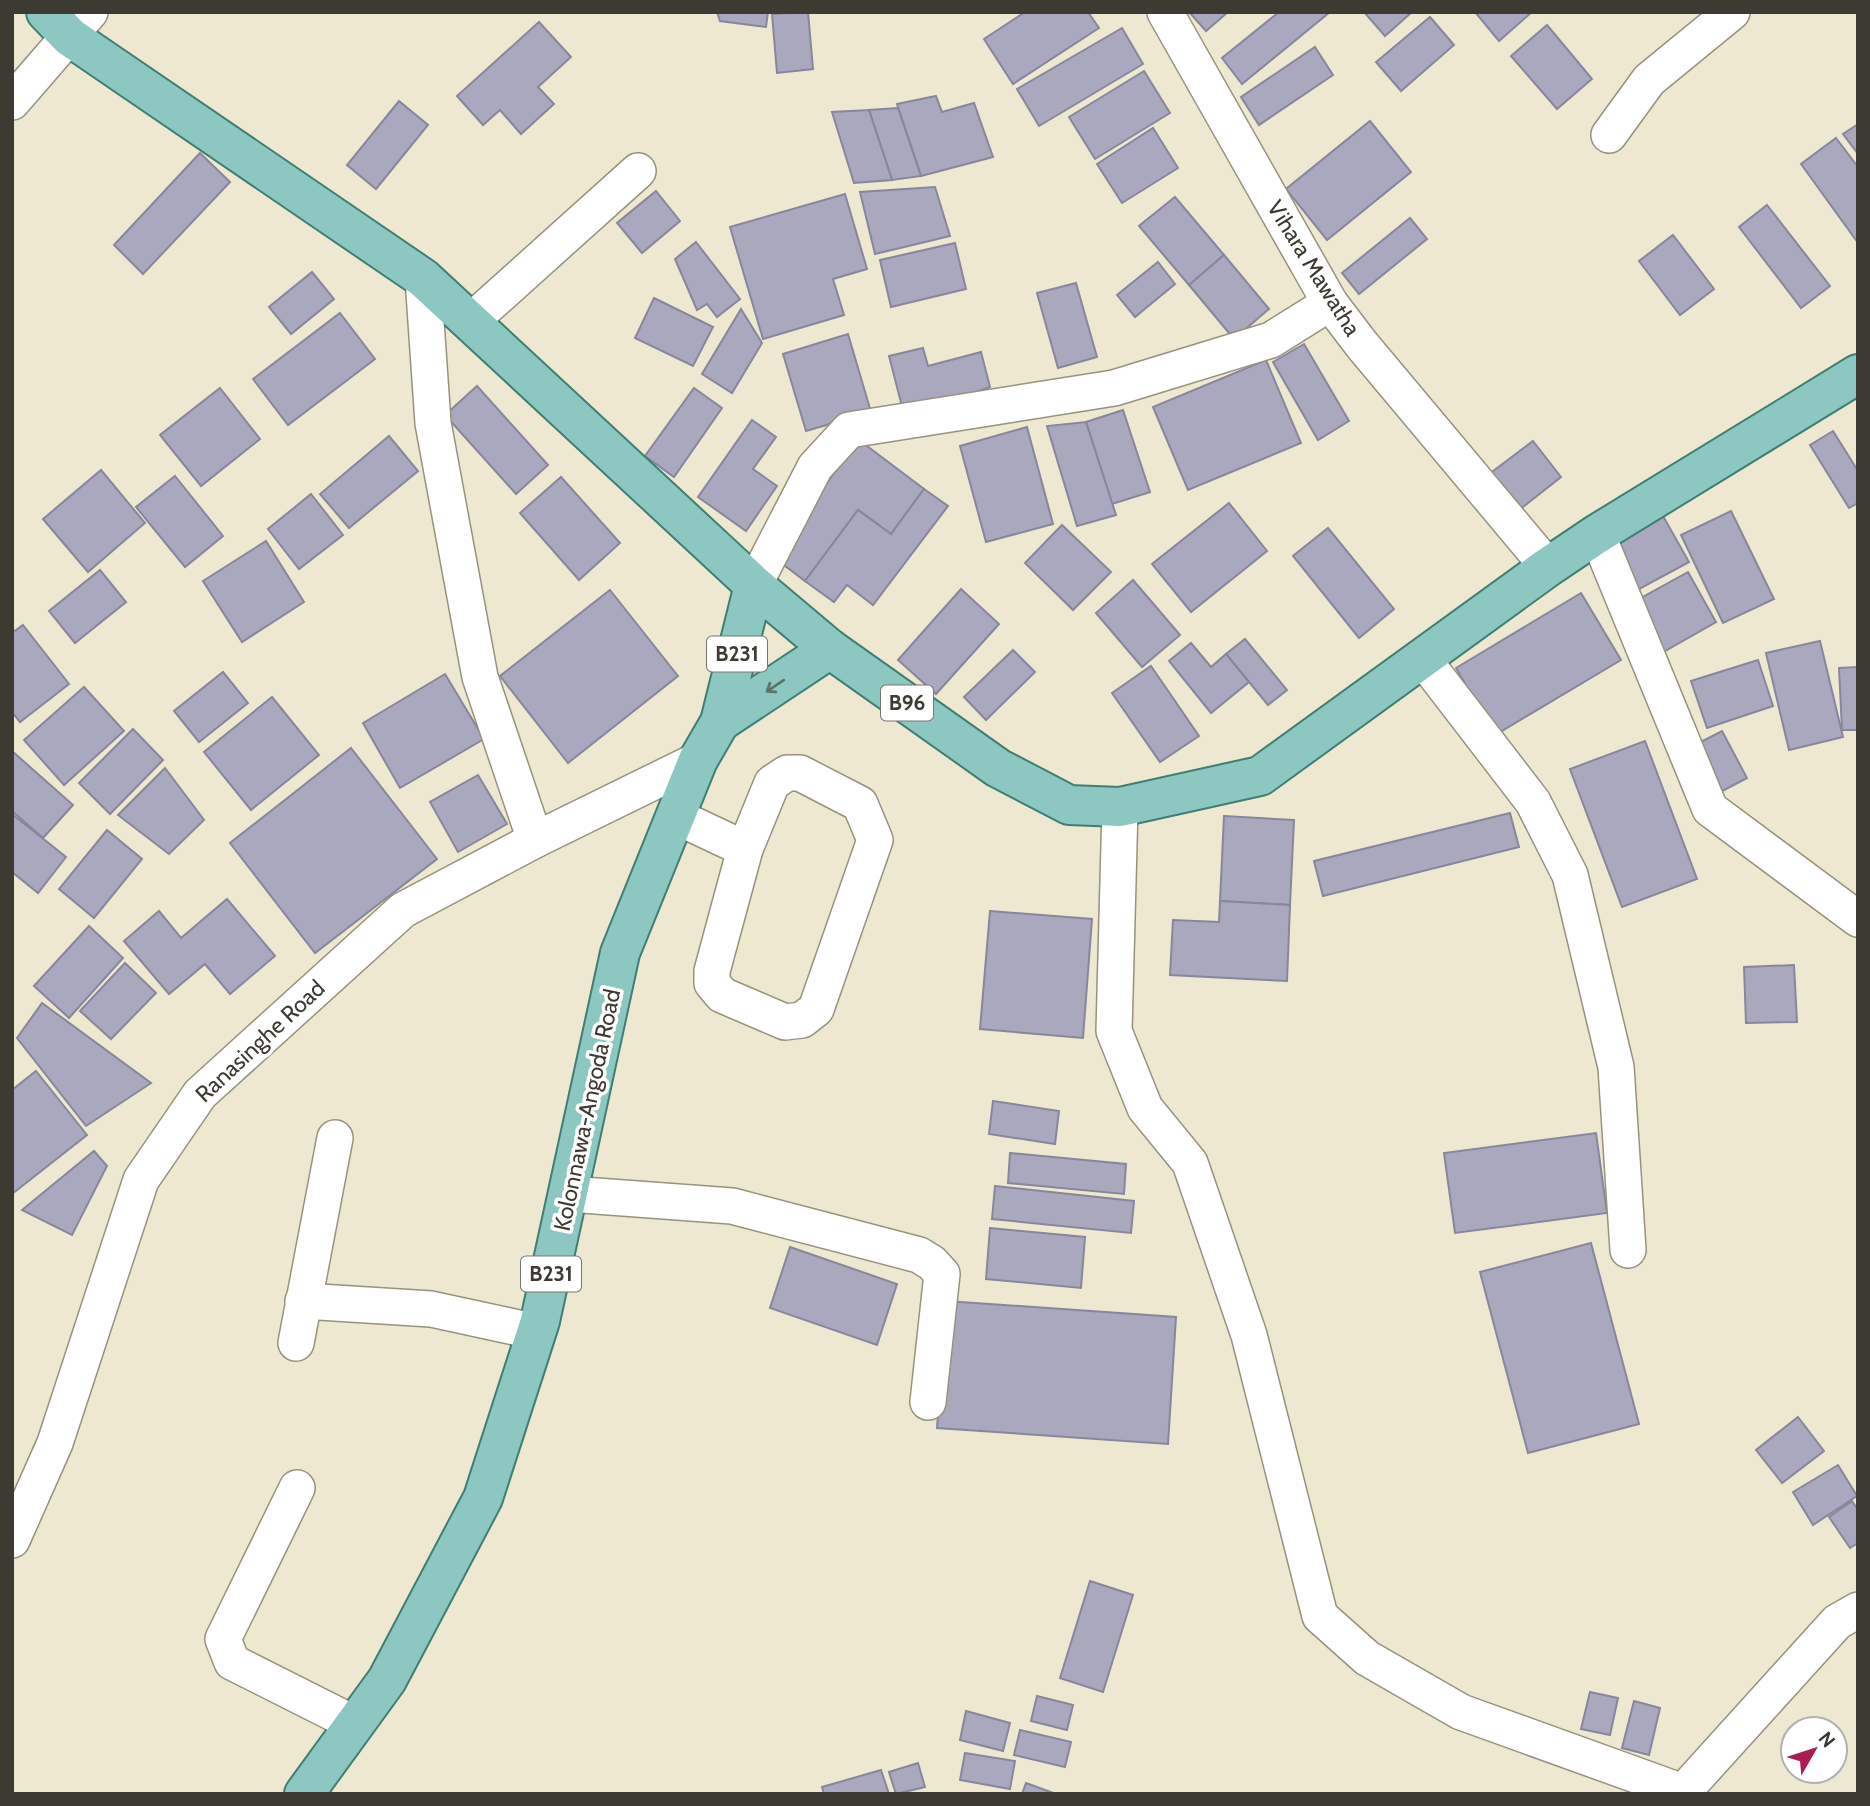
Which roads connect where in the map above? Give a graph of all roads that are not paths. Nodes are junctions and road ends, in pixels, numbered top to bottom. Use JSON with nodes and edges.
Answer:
{"nodes":[{"id":1,"x":1165,"y":12,"type":"edge"},
{"id":2,"x":1732,"y":12,"type":"edge"},
{"id":3,"x":69,"y":21,"type":"edge"},
{"id":4,"x":12,"y":102,"type":"edge"},
{"id":5,"x":1609,"y":135,"type":"dead end"},
{"id":6,"x":638,"y":171,"type":"dead end"},
{"id":7,"x":423,"y":278,"type":"junction"},
{"id":8,"x":1330,"y":303,"type":"junction"},
{"id":9,"x":470,"y":322,"type":"junction"},
{"id":10,"x":1858,"y":374,"type":"edge"},
{"id":11,"x":1597,"y":534,"type":"junction"},
{"id":12,"x":1548,"y":567,"type":"junction"},
{"id":13,"x":754,"y":585,"type":"junction"},
{"id":14,"x":830,"y":649,"type":"junction"},
{"id":15,"x":1423,"y":659,"type":"junction"},
{"id":16,"x":720,"y":722,"type":"junction"},
{"id":17,"x":698,"y":761,"type":"junction"},
{"id":18,"x":1120,"y":807,"type":"junction"},
{"id":19,"x":675,"y":816,"type":"junction"},
{"id":20,"x":535,"y":840,"type":"junction"},
{"id":21,"x":746,"y":849,"type":"junction"},
{"id":22,"x":1858,"y":919,"type":"edge"},
{"id":23,"x":335,"y":1138,"type":"dead end"},
{"id":24,"x":569,"y":1194,"type":"junction"},
{"id":25,"x":1628,"y":1250,"type":"dead end"},
{"id":26,"x":303,"y":1301,"type":"junction"},
{"id":27,"x":537,"y":1332,"type":"junction"},
{"id":28,"x":296,"y":1343,"type":"dead end"},
{"id":29,"x":928,"y":1402,"type":"dead end"},
{"id":30,"x":297,"y":1488,"type":"dead end"},
{"id":31,"x":12,"y":1540,"type":"edge"},
{"id":32,"x":1858,"y":1610,"type":"edge"},
{"id":33,"x":355,"y":1724,"type":"junction"},
{"id":34,"x":1682,"y":1793,"type":"edge"},
{"id":35,"x":304,"y":1794,"type":"edge"}],
"edges":[{"from":1,"to":8,"type":"street","name":"Vihara Mawatha"},
{"from":2,"to":5,"type":"street"},
{"from":3,"to":4,"type":"street"},
{"from":3,"to":7,"type":"main road","number":"B96"},
{"from":6,"to":9,"type":"street"},
{"from":7,"to":9,"type":"main road","number":"B96"},
{"from":7,"to":20,"type":"street"},
{"from":8,"to":12,"type":"street","name":"Vihara Mawatha"},
{"from":8,"to":13,"type":"street"},
{"from":9,"to":13,"type":"main road","number":"B96"},
{"from":10,"to":11,"type":"main road","number":"B96"},
{"from":11,"to":12,"type":"main road","number":"B96"},
{"from":11,"to":22,"type":"street"},
{"from":12,"to":15,"type":"main road","number":"B96"},
{"from":13,"to":14,"type":"main road","number":"B96"},
{"from":13,"to":16,"type":"main road","name":"Kolonnawa-Angoda Road","number":"B231"},
{"from":14,"to":16,"type":"main road","name":"Kolonnawa-Angoda Road","number":"B231","one_way":true},
{"from":14,"to":18,"type":"main road","number":"B96"},
{"from":15,"to":18,"type":"main road","number":"B96"},
{"from":15,"to":25,"type":"street"},
{"from":16,"to":17,"type":"main road","name":"Kolonnawa-Angoda Road","number":"B231"},
{"from":17,"to":19,"type":"main road","name":"Kolonnawa-Angoda Road","number":"B231"},
{"from":17,"to":20,"type":"street","name":"Ranasinghe Road"},
{"from":18,"to":34,"type":"street"},
{"from":19,"to":21,"type":"street"},
{"from":19,"to":24,"type":"main road","name":"Kolonnawa-Angoda Road","number":"B231"},
{"from":20,"to":31,"type":"street","name":"Ranasinghe Road"},
{"from":21,"to":21,"type":"street"},
{"from":23,"to":26,"type":"street"},
{"from":24,"to":27,"type":"main road","name":"Kolonnawa-Angoda Road","number":"B231"},
{"from":24,"to":29,"type":"street"},
{"from":26,"to":27,"type":"street"},
{"from":26,"to":28,"type":"street"},
{"from":27,"to":33,"type":"main road","name":"Kolonnawa-Angoda Road","number":"B231"},
{"from":30,"to":33,"type":"street"},
{"from":32,"to":34,"type":"street"},
{"from":33,"to":35,"type":"main road","name":"Kolonnawa-Angoda Road","number":"B231"}]}
